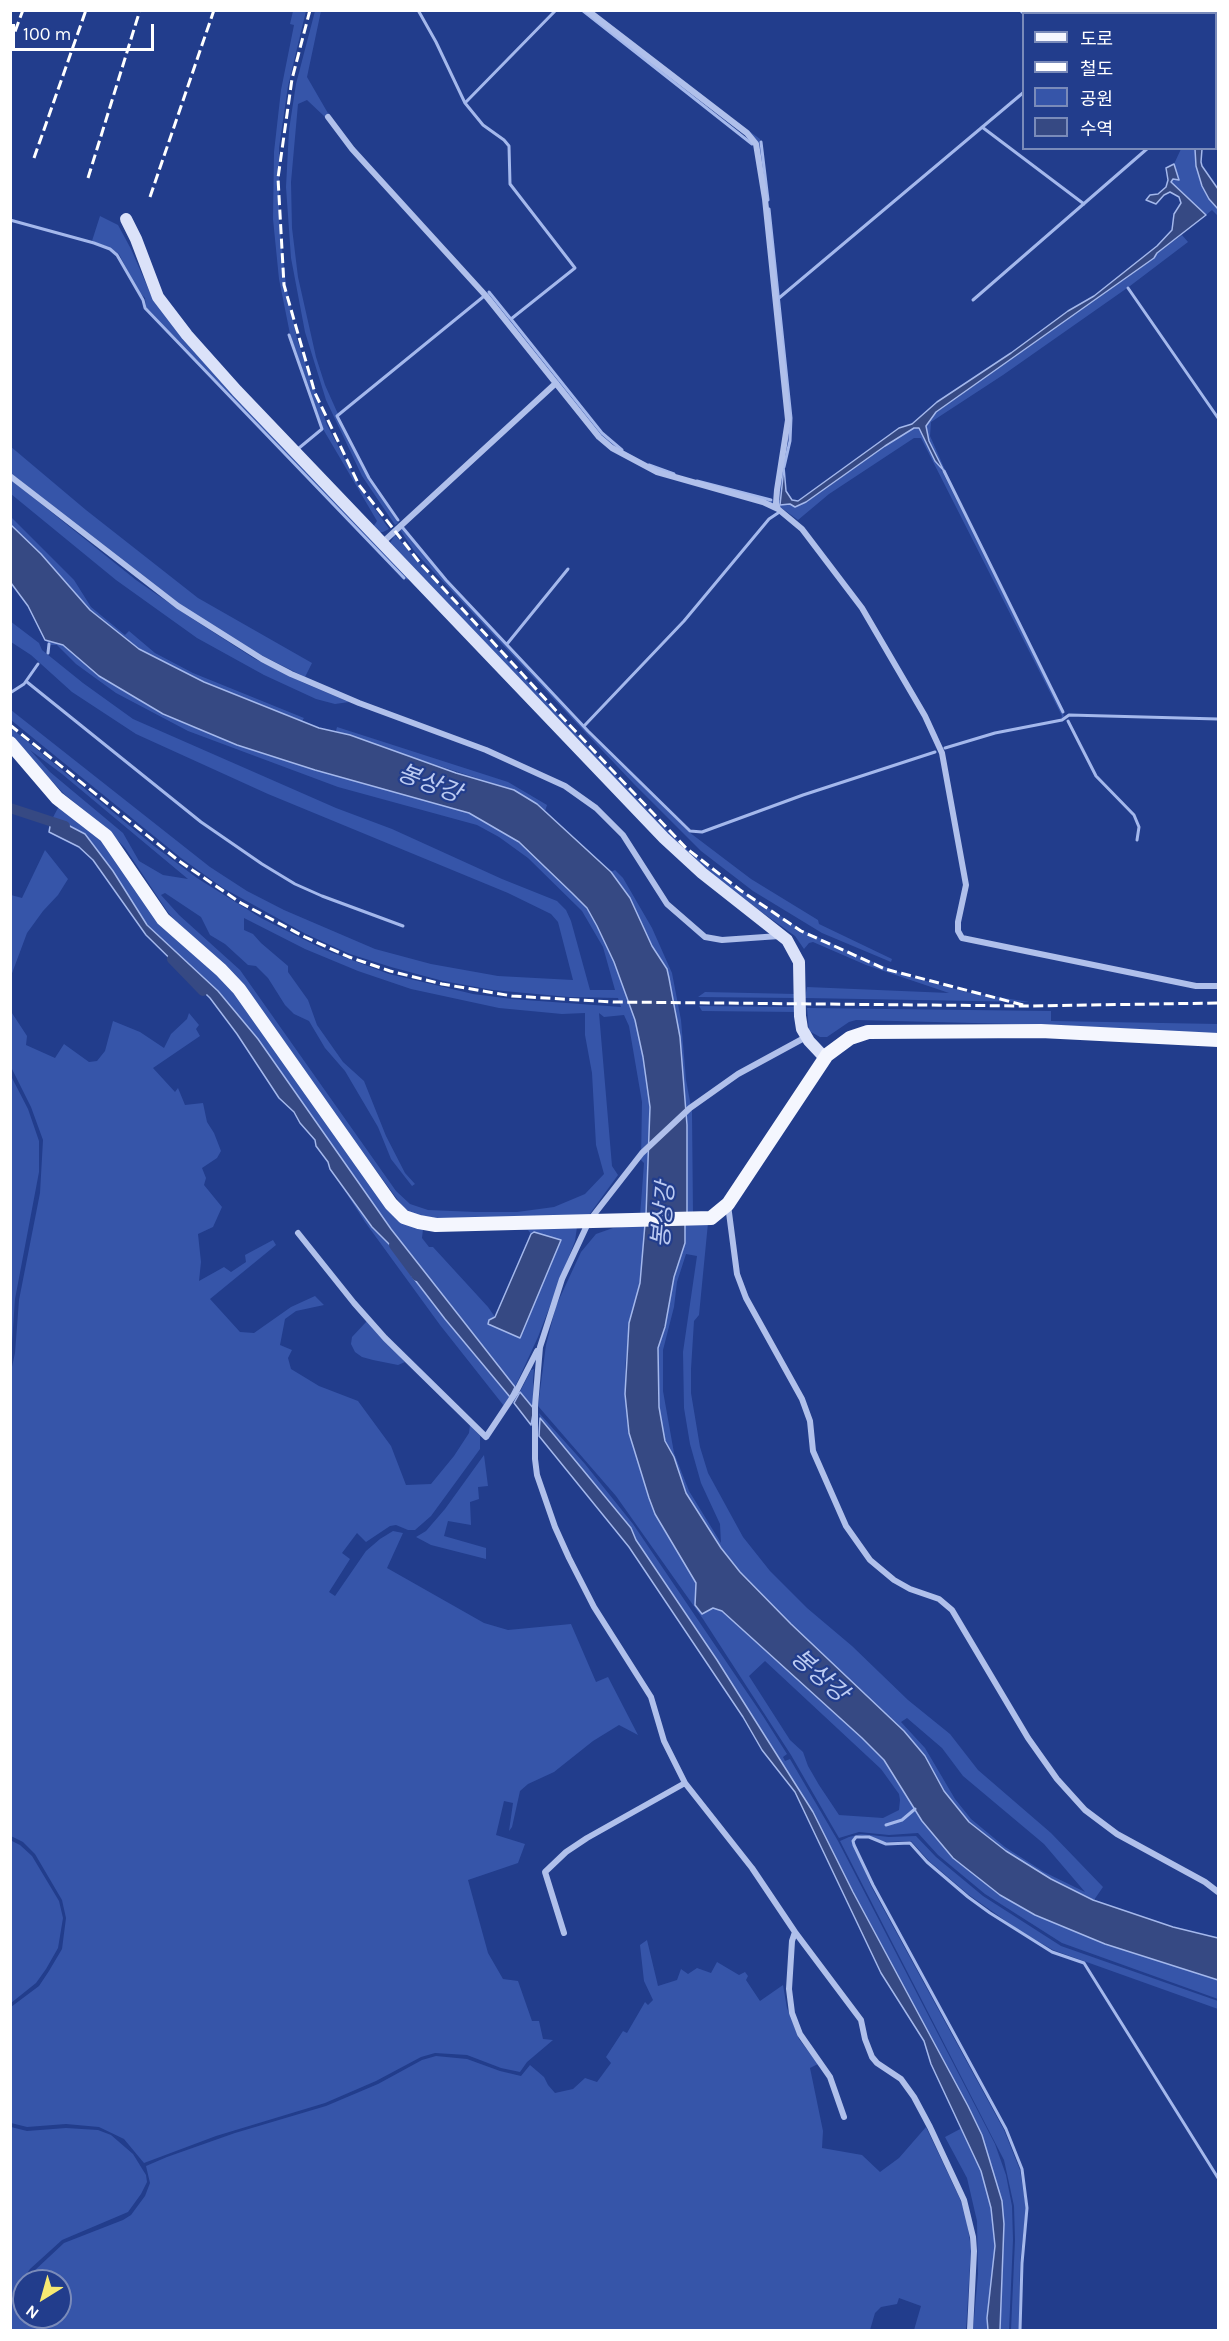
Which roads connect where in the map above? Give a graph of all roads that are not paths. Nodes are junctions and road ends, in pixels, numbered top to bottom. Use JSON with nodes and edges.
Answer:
{"nodes":[{"id":1,"x":587,"y":10,"type":"edge"},
{"id":2,"x":328,"y":117,"type":"dead end"},
{"id":3,"x":126,"y":219,"type":"dead end"},
{"id":4,"x":556,"y":383,"type":"junction"},
{"id":5,"x":10,"y":476,"type":"edge"},
{"id":6,"x":778,"y":509,"type":"junction"},
{"id":7,"x":382,"y":543,"type":"junction"},
{"id":8,"x":10,"y":744,"type":"edge"},
{"id":9,"x":782,"y":935,"type":"junction"},
{"id":10,"x":1218,"y":986,"type":"edge"},
{"id":11,"x":806,"y":1037,"type":"junction"},
{"id":12,"x":1218,"y":1040,"type":"edge"},
{"id":13,"x":825,"y":1058,"type":"junction"},
{"id":14,"x":728,"y":1204,"type":"junction"},
{"id":15,"x":589,"y":1221,"type":"junction"},
{"id":16,"x":298,"y":1233,"type":"dead end"},
{"id":17,"x":540,"y":1347,"type":"junction"},
{"id":18,"x":685,"y":1783,"type":"junction"},
{"id":19,"x":1218,"y":1892,"type":"edge"},
{"id":20,"x":795,"y":1932,"type":"junction"},
{"id":21,"x":564,"y":1933,"type":"dead end"},
{"id":22,"x":844,"y":2117,"type":"dead end"},
{"id":23,"x":970,"y":2331,"type":"edge"}],
"edges":[{"from":1,"to":6,"type":"street"},
{"from":2,"to":4,"type":"street"},
{"from":3,"to":7,"type":"street"},
{"from":4,"to":6,"type":"street"},
{"from":4,"to":7,"type":"street"},
{"from":5,"to":9,"type":"street"},
{"from":6,"to":10,"type":"street"},
{"from":7,"to":9,"type":"street"},
{"from":8,"to":15,"type":"main road"},
{"from":9,"to":11,"type":"street"},
{"from":11,"to":13,"type":"street"},
{"from":11,"to":15,"type":"street"},
{"from":12,"to":13,"type":"main road"},
{"from":13,"to":14,"type":"main road"},
{"from":14,"to":15,"type":"main road"},
{"from":14,"to":19,"type":"street"},
{"from":15,"to":17,"type":"street"},
{"from":16,"to":17,"type":"street"},
{"from":17,"to":18,"type":"street"},
{"from":18,"to":20,"type":"street"},
{"from":18,"to":21,"type":"street"},
{"from":20,"to":22,"type":"street"},
{"from":20,"to":23,"type":"street"}]}
